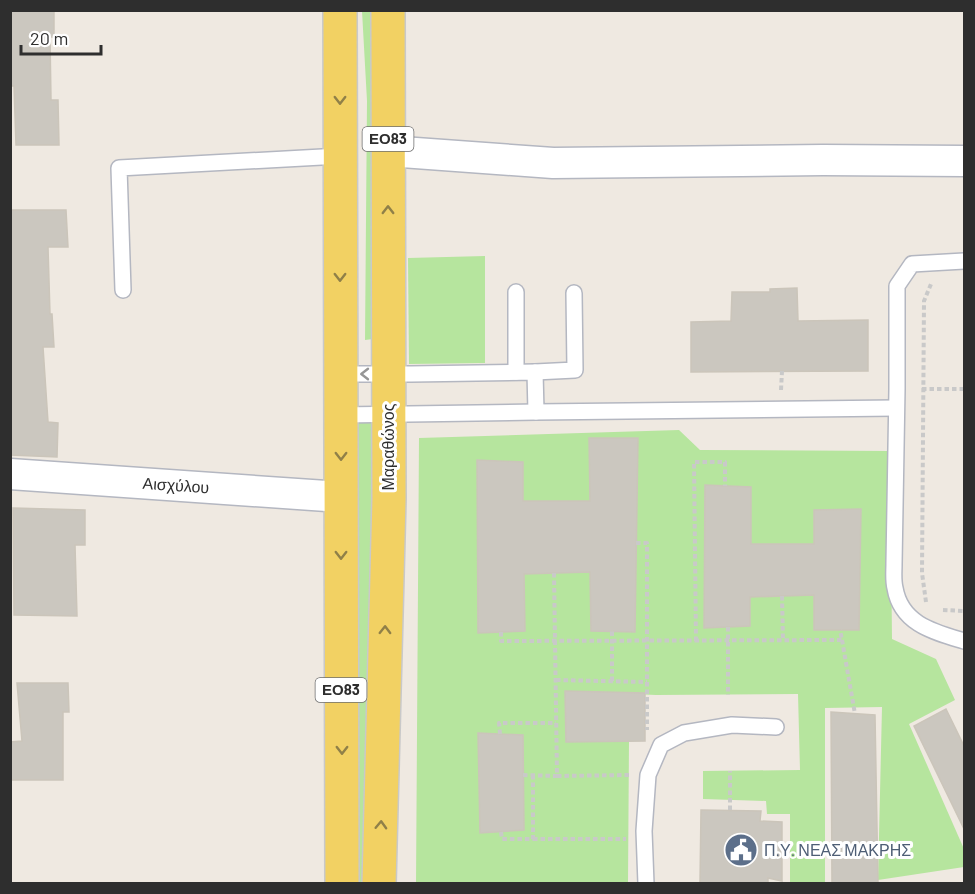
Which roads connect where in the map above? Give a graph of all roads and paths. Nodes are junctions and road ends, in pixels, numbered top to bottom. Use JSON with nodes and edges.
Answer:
{"nodes":[{"id":1,"x":340,"y":10,"type":"edge"},
{"id":2,"x":388,"y":10,"type":"edge"},
{"id":3,"x":388,"y":151,"type":"junction"},
{"id":4,"x":340,"y":156,"type":"junction"},
{"id":5,"x":964,"y":162,"type":"edge"},
{"id":6,"x":940,"y":261,"type":"junction"},
{"id":7,"x":964,"y":261,"type":"edge"},
{"id":8,"x":123,"y":290,"type":"dead end"},
{"id":9,"x":516,"y":292,"type":"dead end"},
{"id":10,"x":574,"y":293,"type":"dead end"},
{"id":11,"x":516,"y":372,"type":"junction"},
{"id":12,"x":535,"y":372,"type":"junction"},
{"id":13,"x":341,"y":374,"type":"junction"},
{"id":14,"x":400,"y":374,"type":"junction"},
{"id":15,"x":897,"y":389,"type":"junction"},
{"id":16,"x":924,"y":389,"type":"junction"},
{"id":17,"x":964,"y":389,"type":"edge"},
{"id":18,"x":896,"y":408,"type":"junction"},
{"id":19,"x":536,"y":412,"type":"junction"},
{"id":20,"x":402,"y":414,"type":"junction"},
{"id":21,"x":341,"y":415,"type":"junction"},
{"id":22,"x":10,"y":474,"type":"edge"},
{"id":23,"x":726,"y":486,"type":"dead end"},
{"id":24,"x":341,"y":497,"type":"junction"},
{"id":25,"x":636,"y":543,"type":"dead end"},
{"id":26,"x":554,"y":573,"type":"dead end"},
{"id":27,"x":782,"y":596,"type":"dead end"},
{"id":28,"x":964,"y":611,"type":"edge"},
{"id":29,"x":728,"y":627,"type":"dead end"},
{"id":30,"x":840,"y":630,"type":"dead end"},
{"id":31,"x":612,"y":631,"type":"dead end"},
{"id":32,"x":501,"y":632,"type":"dead end"},
{"id":33,"x":612,"y":640,"type":"junction"},
{"id":34,"x":647,"y":640,"type":"junction"},
{"id":35,"x":728,"y":640,"type":"junction"},
{"id":36,"x":783,"y":640,"type":"junction"},
{"id":37,"x":842,"y":640,"type":"junction"},
{"id":38,"x":556,"y":641,"type":"junction"},
{"id":39,"x":696,"y":641,"type":"junction"},
{"id":40,"x":964,"y":641,"type":"edge"},
{"id":41,"x":556,"y":680,"type":"junction"},
{"id":42,"x":612,"y":681,"type":"junction"},
{"id":43,"x":647,"y":682,"type":"junction"},
{"id":44,"x":728,"y":695,"type":"dead end"},
{"id":45,"x":855,"y":714,"type":"dead end"},
{"id":46,"x":557,"y":723,"type":"junction"},
{"id":47,"x":776,"y":727,"type":"dead end"},
{"id":48,"x":500,"y":734,"type":"dead end"},
{"id":49,"x":730,"y":771,"type":"dead end"},
{"id":50,"x":648,"y":775,"type":"junction"},
{"id":51,"x":523,"y":776,"type":"dead end"},
{"id":52,"x":532,"y":776,"type":"junction"},
{"id":53,"x":557,"y":776,"type":"junction"},
{"id":54,"x":730,"y":810,"type":"dead end"},
{"id":55,"x":501,"y":832,"type":"dead end"},
{"id":56,"x":533,"y":839,"type":"junction"},
{"id":57,"x":644,"y":840,"type":"junction"},
{"id":58,"x":342,"y":884,"type":"edge"},
{"id":59,"x":379,"y":884,"type":"edge"},
{"id":60,"x":646,"y":884,"type":"edge"}],
"edges":[{"from":1,"to":4,"type":"main road","number":"ΕΟ83","one_way":true},
{"from":2,"to":3,"type":"main road","name":"Μαραθώνος","number":"ΕΟ83"},
{"from":3,"to":5,"type":"street"},
{"from":14,"to":3,"type":"main road","name":"Μαραθώνος","number":"ΕΟ83","one_way":true},
{"from":4,"to":8,"type":"lane"},
{"from":4,"to":13,"type":"main road","number":"ΕΟ83","one_way":true},
{"from":6,"to":7,"type":"lane"},
{"from":6,"to":15,"type":"lane"},
{"from":6,"to":16,"type":"path"},
{"from":9,"to":11,"type":"lane"},
{"from":10,"to":12,"type":"lane"},
{"from":11,"to":12,"type":"lane"},
{"from":11,"to":14,"type":"lane"},
{"from":12,"to":19,"type":"lane"},
{"from":14,"to":13,"type":"lane","one_way":true},
{"from":13,"to":21,"type":"main road","number":"ΕΟ83"},
{"from":14,"to":20,"type":"main road","name":"Μαραθώνος","number":"ΕΟ83"},
{"from":15,"to":16,"type":"path"},
{"from":15,"to":18,"type":"lane"},
{"from":16,"to":17,"type":"path"},
{"from":16,"to":28,"type":"path"},
{"from":18,"to":19,"type":"lane"},
{"from":18,"to":40,"type":"lane"},
{"from":19,"to":20,"type":"lane"},
{"from":20,"to":21,"type":"lane"},
{"from":59,"to":20,"type":"main road","name":"Μαραθώνος","number":"ΕΟ83","one_way":true},
{"from":21,"to":24,"type":"main road","number":"ΕΟ83","one_way":true},
{"from":22,"to":24,"type":"street","name":"Αισχύλου"},
{"from":23,"to":39,"type":"path"},
{"from":24,"to":58,"type":"main road","number":"ΕΟ83","one_way":true},
{"from":25,"to":34,"type":"path"},
{"from":26,"to":38,"type":"path"},
{"from":27,"to":36,"type":"path"},
{"from":29,"to":35,"type":"path"},
{"from":30,"to":37,"type":"path"},
{"from":31,"to":33,"type":"path"},
{"from":32,"to":38,"type":"path"},
{"from":33,"to":34,"type":"path"},
{"from":33,"to":38,"type":"path"},
{"from":33,"to":42,"type":"path"},
{"from":34,"to":39,"type":"path"},
{"from":34,"to":43,"type":"path"},
{"from":35,"to":36,"type":"path"},
{"from":35,"to":39,"type":"path"},
{"from":35,"to":44,"type":"path"},
{"from":36,"to":37,"type":"path"},
{"from":37,"to":45,"type":"path"},
{"from":38,"to":41,"type":"path"},
{"from":41,"to":42,"type":"path"},
{"from":41,"to":46,"type":"path"},
{"from":42,"to":43,"type":"path"},
{"from":43,"to":50,"type":"path"},
{"from":46,"to":48,"type":"path"},
{"from":46,"to":53,"type":"path"},
{"from":47,"to":50,"type":"lane"},
{"from":49,"to":54,"type":"path"},
{"from":50,"to":53,"type":"path"},
{"from":50,"to":57,"type":"lane"},
{"from":51,"to":52,"type":"path"},
{"from":52,"to":53,"type":"path"},
{"from":52,"to":56,"type":"path"},
{"from":55,"to":56,"type":"path"},
{"from":56,"to":57,"type":"path"},
{"from":57,"to":60,"type":"lane"}]}
